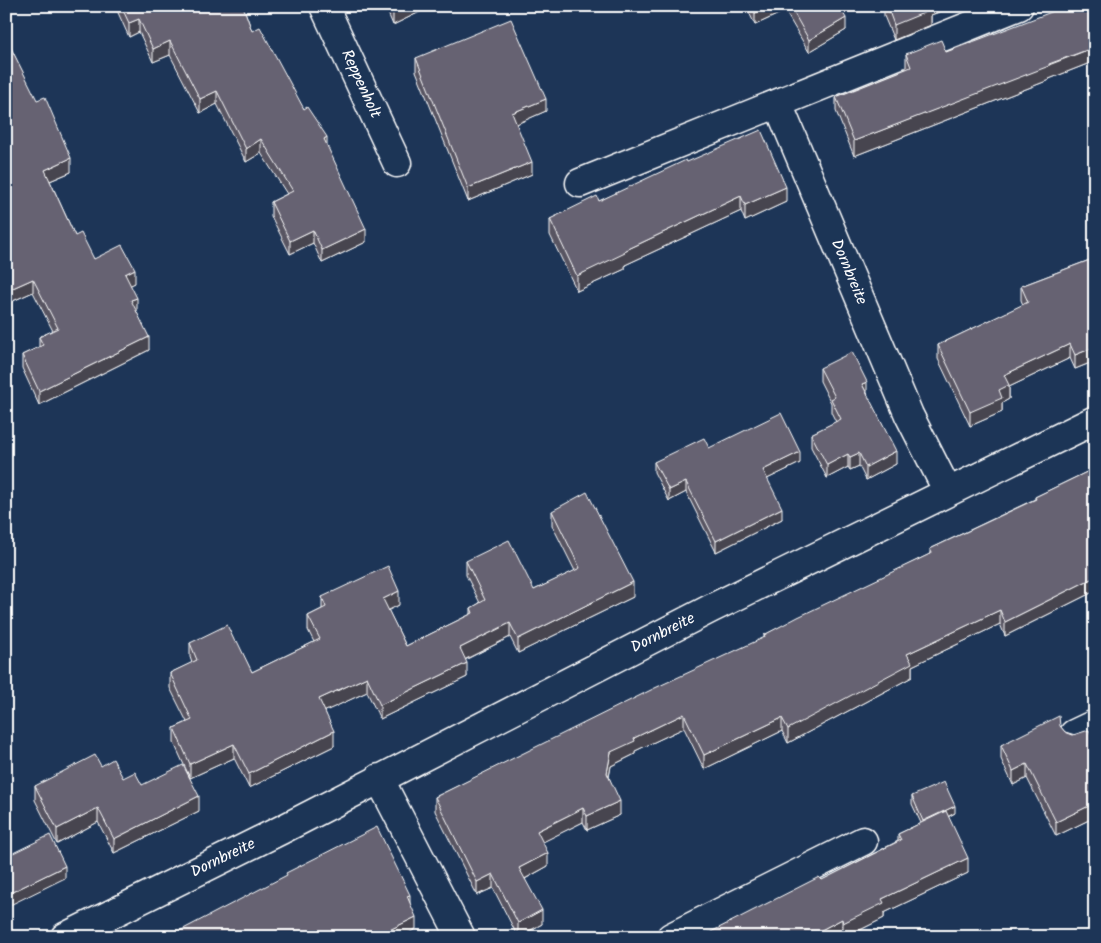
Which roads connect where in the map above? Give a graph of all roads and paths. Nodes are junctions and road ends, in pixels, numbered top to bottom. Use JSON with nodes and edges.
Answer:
{"nodes":[{"id":1,"x":324,"y":6,"type":"edge"},
{"id":2,"x":1019,"y":6,"type":"edge"},
{"id":3,"x":778,"y":104,"type":"junction"},
{"id":4,"x":397,"y":163,"type":"dead end"},
{"id":5,"x":580,"y":183,"type":"dead end"},
{"id":6,"x":1095,"y":420,"type":"edge"},
{"id":7,"x":948,"y":492,"type":"junction"},
{"id":8,"x":379,"y":778,"type":"junction"},
{"id":9,"x":863,"y":841,"type":"dead end"},
{"id":10,"x":66,"y":937,"type":"edge"},
{"id":11,"x":461,"y":937,"type":"edge"},
{"id":12,"x":672,"y":937,"type":"edge"}],
"edges":[{"from":1,"to":4,"type":"street","name":"Reppenholt"},
{"from":2,"to":3,"type":"street"},
{"from":3,"to":5,"type":"street"},
{"from":3,"to":7,"type":"street","name":"Dornbreite"},
{"from":6,"to":7,"type":"street","name":"Dornbreite"},
{"from":7,"to":8,"type":"street","name":"Dornbreite"},
{"from":8,"to":10,"type":"street","name":"Dornbreite"},
{"from":8,"to":11,"type":"street"},
{"from":9,"to":12,"type":"street"}]}
